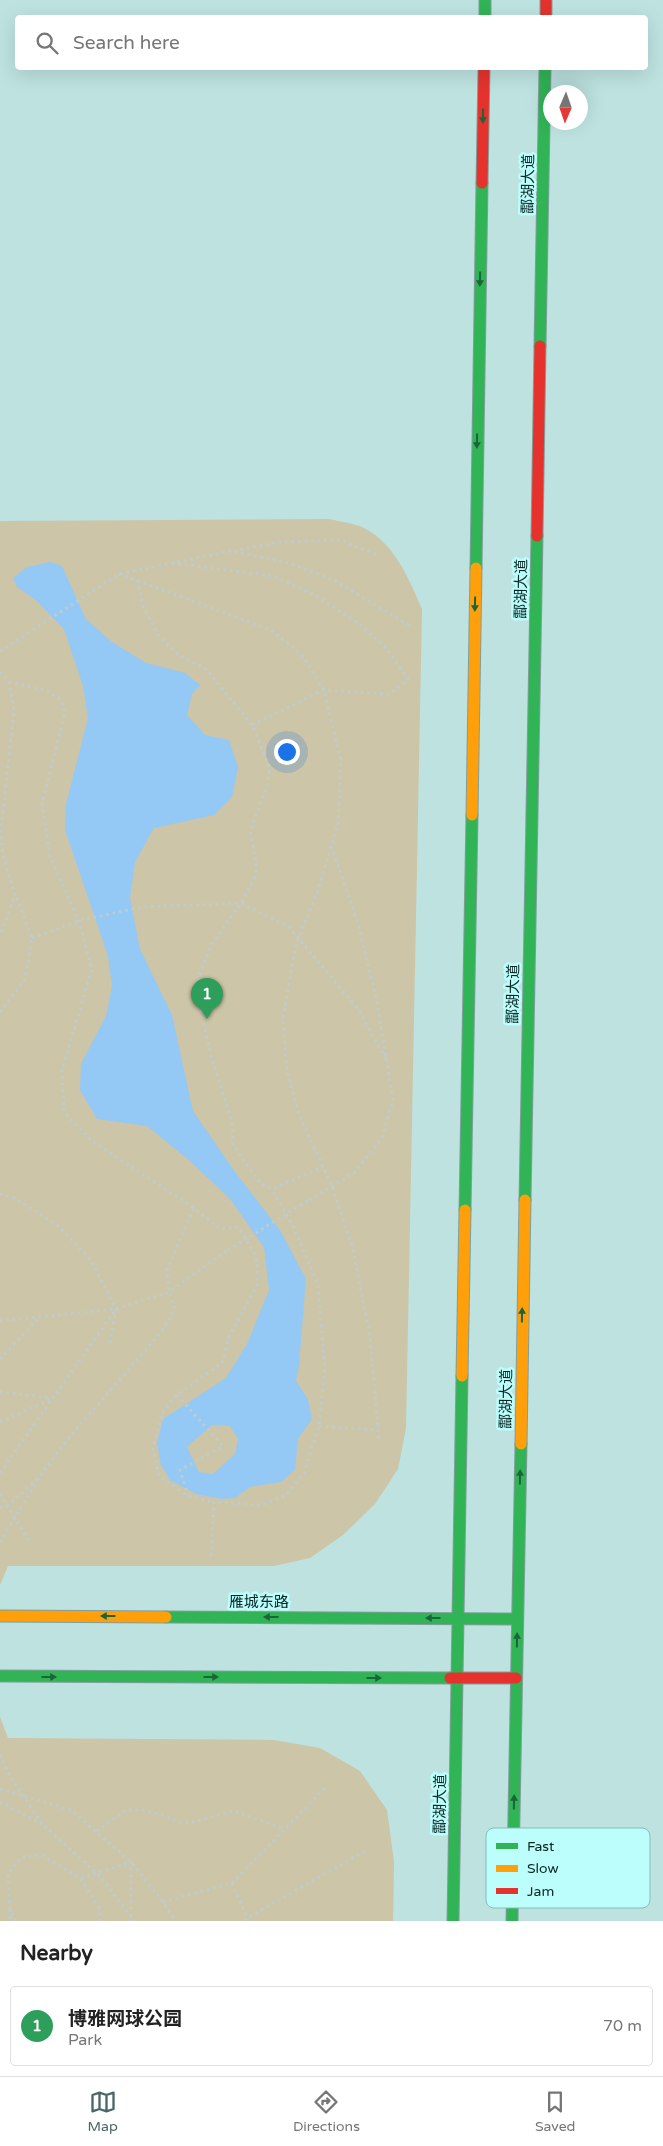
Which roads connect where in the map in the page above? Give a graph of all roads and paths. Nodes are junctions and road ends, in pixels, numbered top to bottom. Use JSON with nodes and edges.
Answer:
{"nodes":[{"id":1,"x":485,"y":0,"type":"edge"},
{"id":2,"x":546,"y":0,"type":"edge"},
{"id":3,"x":485,"y":15,"type":"edge"},
{"id":4,"x":546,"y":15,"type":"edge"},
{"id":5,"x":484,"y":70,"type":"edge"},
{"id":6,"x":545,"y":70,"type":"edge"},
{"id":7,"x":231,"y":551,"type":"junction"},
{"id":8,"x":380,"y":556,"type":"dead end"},
{"id":9,"x":167,"y":563,"type":"junction"},
{"id":10,"x":119,"y":574,"type":"junction"},
{"id":11,"x":137,"y":580,"type":"junction"},
{"id":12,"x":412,"y":626,"type":"dead end"},
{"id":13,"x":0,"y":652,"type":"edge"},
{"id":14,"x":0,"y":672,"type":"edge"},
{"id":15,"x":9,"y":682,"type":"junction"},
{"id":16,"x":324,"y":690,"type":"junction"},
{"id":17,"x":252,"y":725,"type":"junction"},
{"id":18,"x":331,"y":845,"type":"junction"},
{"id":19,"x":15,"y":895,"type":"junction"},
{"id":20,"x":241,"y":903,"type":"junction"},
{"id":21,"x":79,"y":921,"type":"junction"},
{"id":22,"x":0,"y":936,"type":"edge"},
{"id":23,"x":32,"y":938,"type":"junction"},
{"id":24,"x":299,"y":938,"type":"junction"},
{"id":25,"x":0,"y":1012,"type":"edge"},
{"id":26,"x":387,"y":1061,"type":"junction"},
{"id":27,"x":323,"y":1167,"type":"junction"},
{"id":28,"x":332,"y":1186,"type":"junction"},
{"id":29,"x":272,"y":1189,"type":"junction"},
{"id":30,"x":0,"y":1194,"type":"edge"},
{"id":31,"x":194,"y":1208,"type":"junction"},
{"id":32,"x":169,"y":1292,"type":"junction"},
{"id":33,"x":116,"y":1309,"type":"junction"},
{"id":34,"x":41,"y":1316,"type":"junction"},
{"id":35,"x":0,"y":1321,"type":"edge"},
{"id":36,"x":109,"y":1347,"type":"dead end"},
{"id":37,"x":0,"y":1359,"type":"edge"},
{"id":38,"x":0,"y":1386,"type":"edge"},
{"id":39,"x":2,"y":1392,"type":"edge"},
{"id":40,"x":177,"y":1395,"type":"junction"},
{"id":41,"x":53,"y":1398,"type":"junction"},
{"id":42,"x":0,"y":1422,"type":"edge"},
{"id":43,"x":319,"y":1426,"type":"junction"},
{"id":44,"x":378,"y":1430,"type":"junction"},
{"id":45,"x":379,"y":1441,"type":"dead end"},
{"id":46,"x":0,"y":1473,"type":"edge"},
{"id":47,"x":41,"y":1475,"type":"junction"},
{"id":48,"x":0,"y":1494,"type":"edge"},
{"id":49,"x":188,"y":1496,"type":"junction"},
{"id":50,"x":214,"y":1502,"type":"junction"},
{"id":51,"x":0,"y":1508,"type":"edge"},
{"id":52,"x":0,"y":1542,"type":"edge"},
{"id":53,"x":31,"y":1544,"type":"dead end"},
{"id":54,"x":211,"y":1556,"type":"dead end"},
{"id":55,"x":0,"y":1616,"type":"edge"},
{"id":56,"x":457,"y":1618,"type":"junction"},
{"id":57,"x":517,"y":1619,"type":"junction"},
{"id":58,"x":0,"y":1676,"type":"edge"},
{"id":59,"x":456,"y":1678,"type":"junction"},
{"id":60,"x":516,"y":1678,"type":"junction"},
{"id":61,"x":0,"y":1755,"type":"edge"},
{"id":62,"x":326,"y":1787,"type":"dead end"},
{"id":63,"x":0,"y":1789,"type":"edge"},
{"id":64,"x":0,"y":1802,"type":"edge"},
{"id":65,"x":42,"y":1824,"type":"junction"},
{"id":66,"x":514,"y":1828,"type":"edge"},
{"id":67,"x":285,"y":1829,"type":"junction"},
{"id":68,"x":97,"y":1831,"type":"junction"},
{"id":69,"x":365,"y":1851,"type":"dead end"},
{"id":70,"x":131,"y":1862,"type":"junction"},
{"id":71,"x":81,"y":1879,"type":"junction"},
{"id":72,"x":232,"y":1883,"type":"junction"},
{"id":73,"x":163,"y":1902,"type":"junction"},
{"id":74,"x":512,"y":1908,"type":"edge"},
{"id":75,"x":10,"y":1910,"type":"junction"},
{"id":76,"x":246,"y":1920,"type":"edge"},
{"id":77,"x":10,"y":1921,"type":"edge"},
{"id":78,"x":16,"y":1921,"type":"edge"},
{"id":79,"x":100,"y":1921,"type":"edge"},
{"id":80,"x":133,"y":1921,"type":"edge"},
{"id":81,"x":175,"y":1921,"type":"edge"},
{"id":82,"x":453,"y":1921,"type":"edge"},
{"id":83,"x":512,"y":1921,"type":"edge"}],
"edges":[{"from":1,"to":3,"type":"main road"},
{"from":2,"to":4,"type":"main road"},
{"from":5,"to":56,"type":"main road","name":"酃湖大道","one_way":true},
{"from":57,"to":6,"type":"main road","name":"酃湖大道","one_way":true},
{"from":7,"to":8,"type":"path"},
{"from":7,"to":9,"type":"path"},
{"from":7,"to":12,"type":"path"},
{"from":9,"to":10,"type":"path"},
{"from":9,"to":16,"type":"path"},
{"from":10,"to":11,"type":"path"},
{"from":10,"to":13,"type":"path"},
{"from":11,"to":16,"type":"path"},
{"from":11,"to":17,"type":"path"},
{"from":14,"to":15,"type":"path"},
{"from":15,"to":19,"type":"path"},
{"from":15,"to":21,"type":"path"},
{"from":16,"to":17,"type":"path"},
{"from":16,"to":18,"type":"path"},
{"from":17,"to":20,"type":"path"},
{"from":18,"to":24,"type":"path"},
{"from":18,"to":26,"type":"path"},
{"from":19,"to":22,"type":"path"},
{"from":19,"to":23,"type":"path"},
{"from":20,"to":21,"type":"path"},
{"from":20,"to":24,"type":"path"},
{"from":20,"to":29,"type":"path"},
{"from":21,"to":23,"type":"path"},
{"from":21,"to":31,"type":"path"},
{"from":23,"to":25,"type":"path"},
{"from":24,"to":26,"type":"path"},
{"from":24,"to":27,"type":"path"},
{"from":26,"to":28,"type":"path"},
{"from":27,"to":28,"type":"path"},
{"from":27,"to":29,"type":"path"},
{"from":28,"to":32,"type":"path","bridge":true},
{"from":28,"to":44,"type":"path"},
{"from":29,"to":43,"type":"path"},
{"from":30,"to":33,"type":"path"},
{"from":31,"to":32,"type":"path"},
{"from":31,"to":40,"type":"path"},
{"from":32,"to":33,"type":"path"},
{"from":32,"to":47,"type":"path","bridge":true},
{"from":33,"to":34,"type":"path"},
{"from":33,"to":36,"type":"path"},
{"from":33,"to":41,"type":"path"},
{"from":34,"to":35,"type":"path"},
{"from":34,"to":37,"type":"path"},
{"from":38,"to":39,"type":"path"},
{"from":39,"to":41,"type":"path"},
{"from":40,"to":49,"type":"path"},
{"from":40,"to":49,"type":"path"},
{"from":41,"to":42,"type":"path"},
{"from":41,"to":46,"type":"path"},
{"from":43,"to":44,"type":"path"},
{"from":43,"to":50,"type":"path"},
{"from":44,"to":45,"type":"path"},
{"from":47,"to":51,"type":"path","bridge":true},
{"from":47,"to":52,"type":"path","bridge":true},
{"from":48,"to":53,"type":"path"},
{"from":49,"to":50,"type":"path"},
{"from":50,"to":54,"type":"path"},
{"from":56,"to":55,"type":"main road","name":"雁城东路","one_way":true},
{"from":56,"to":57,"type":"main road","name":"雁城东路"},
{"from":56,"to":59,"type":"main road","name":"酃湖大道"},
{"from":60,"to":57,"type":"main road","name":"酃湖大道","one_way":true},
{"from":58,"to":59,"type":"main road","one_way":true},
{"from":59,"to":60,"type":"main road"},
{"from":59,"to":82,"type":"main road","name":"酃湖大道"},
{"from":66,"to":60,"type":"main road","name":"酃湖大道","one_way":true},
{"from":61,"to":65,"type":"path","bridge":true},
{"from":62,"to":67,"type":"path"},
{"from":63,"to":68,"type":"path"},
{"from":64,"to":65,"type":"path"},
{"from":65,"to":80,"type":"path","bridge":true},
{"from":67,"to":68,"type":"path"},
{"from":67,"to":72,"type":"path"},
{"from":68,"to":70,"type":"path"},
{"from":69,"to":76,"type":"path"},
{"from":70,"to":71,"type":"path"},
{"from":70,"to":73,"type":"path"},
{"from":70,"to":80,"type":"path"},
{"from":71,"to":75,"type":"path"},
{"from":71,"to":79,"type":"path"},
{"from":72,"to":73,"type":"path"},
{"from":72,"to":76,"type":"path"},
{"from":73,"to":81,"type":"path"},
{"from":83,"to":74,"type":"main road","name":"酃湖大道","one_way":true},
{"from":75,"to":77,"type":"path"},
{"from":75,"to":78,"type":"path"}]}
